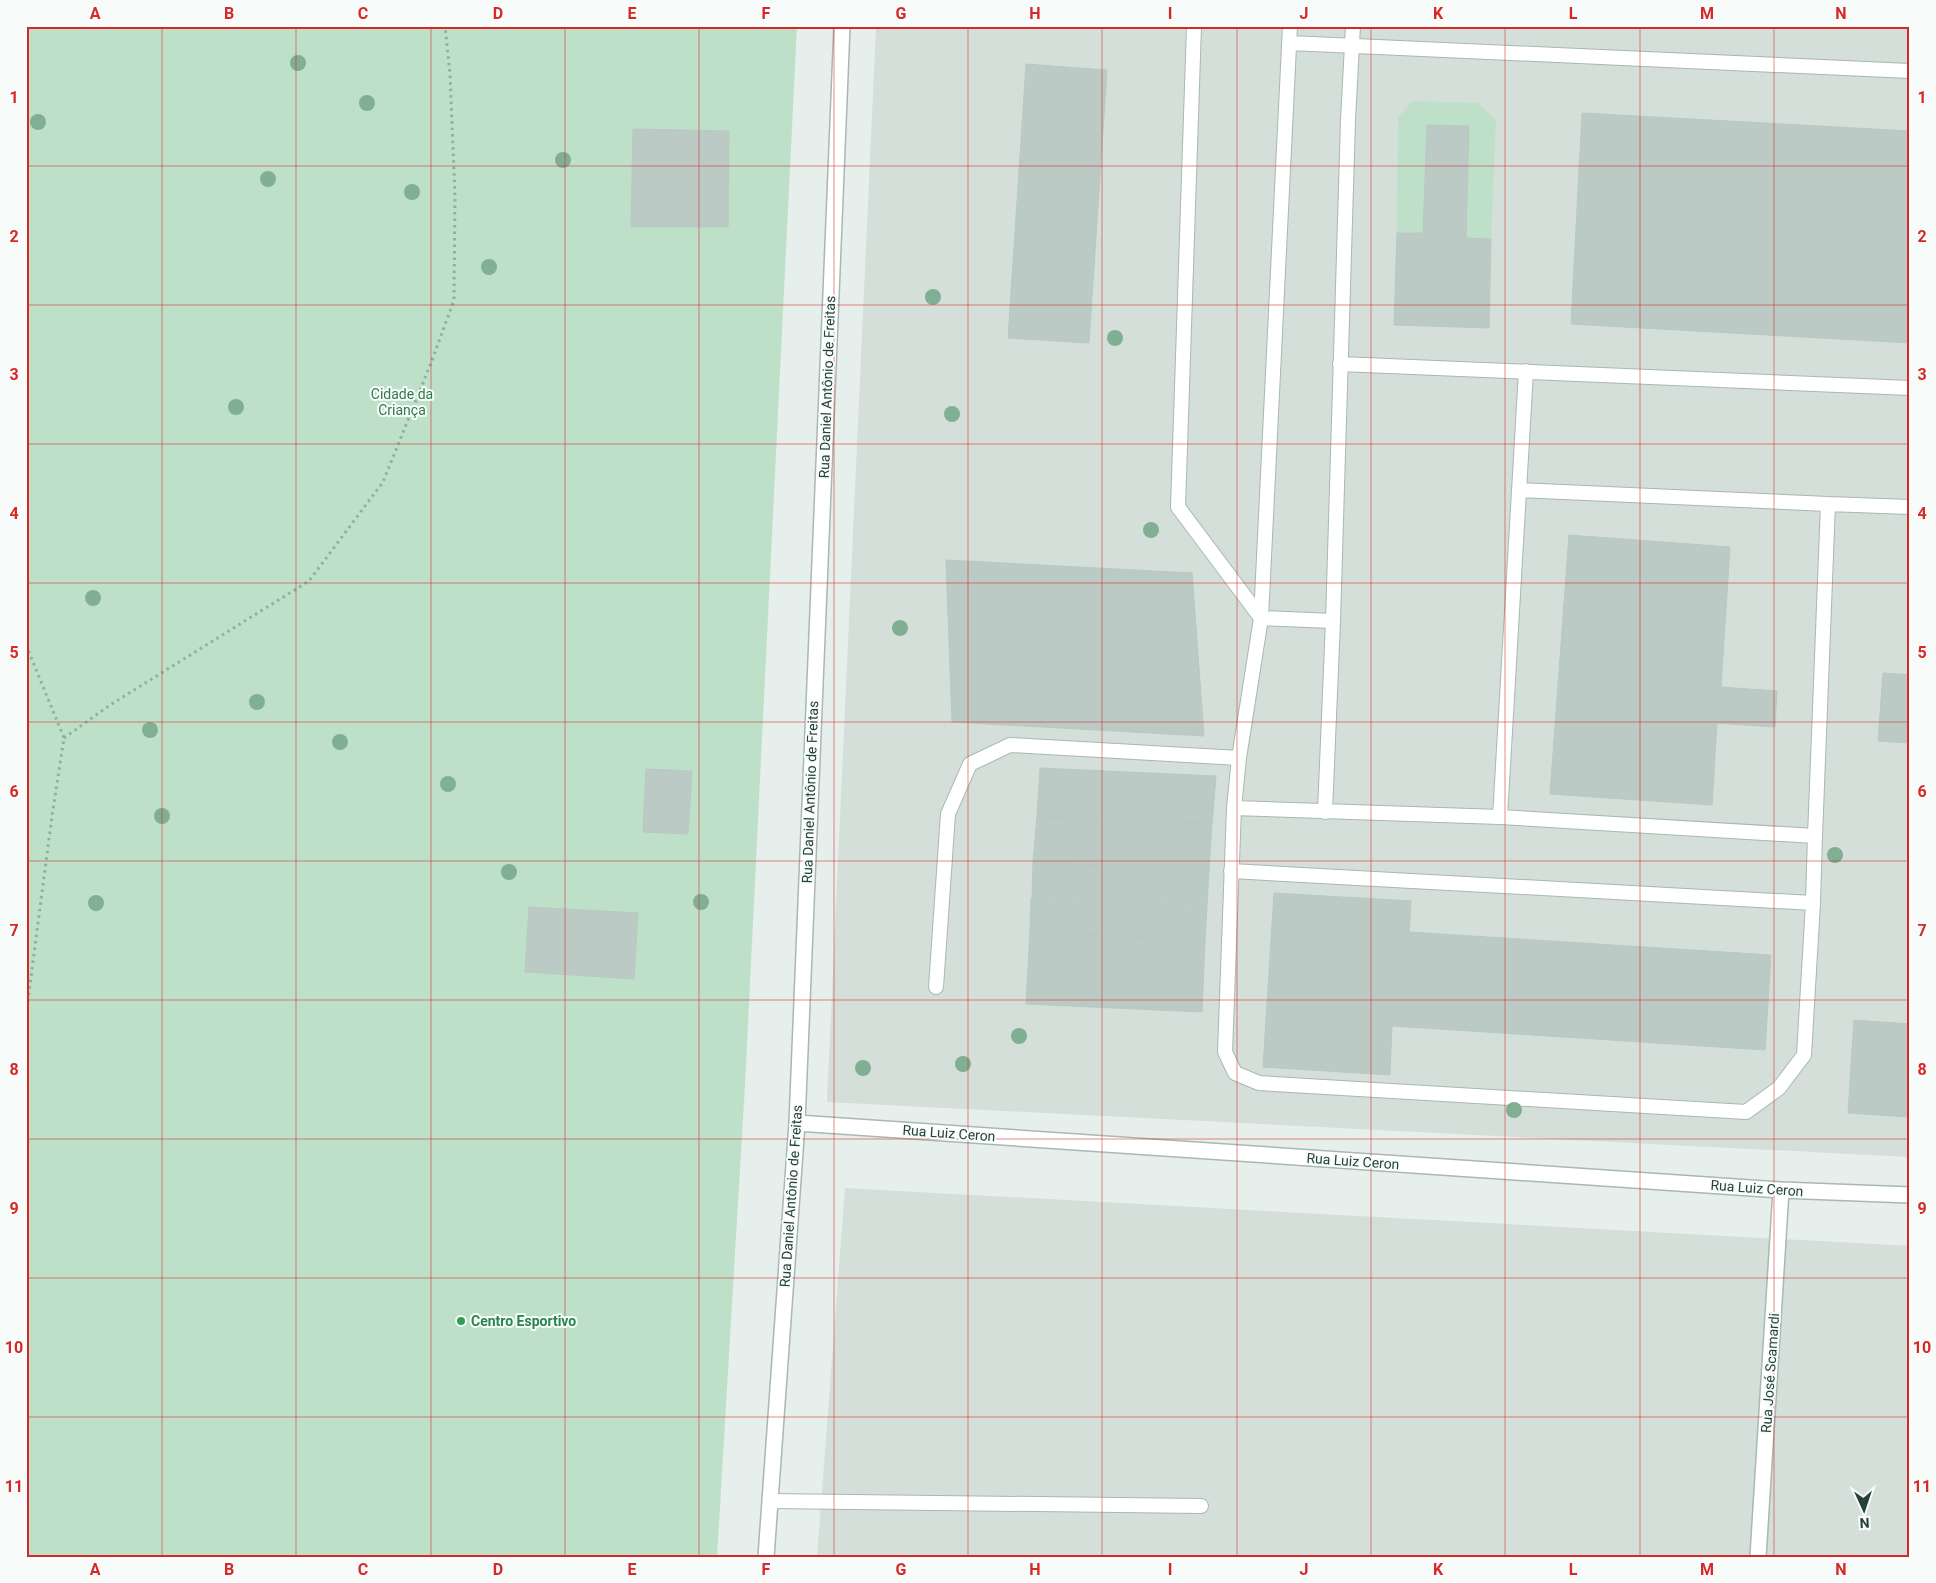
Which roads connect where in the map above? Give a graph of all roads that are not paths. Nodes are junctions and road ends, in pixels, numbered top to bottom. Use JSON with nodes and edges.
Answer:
{"nodes":[{"id":1,"x":842,"y":26,"type":"edge"},
{"id":2,"x":1194,"y":26,"type":"edge"},
{"id":3,"x":1290,"y":26,"type":"edge"},
{"id":4,"x":1353,"y":26,"type":"edge"},
{"id":5,"x":1290,"y":43,"type":"junction"},
{"id":6,"x":1352,"y":47,"type":"junction"},
{"id":7,"x":1910,"y":71,"type":"edge"},
{"id":8,"x":1340,"y":364,"type":"junction"},
{"id":9,"x":1526,"y":370,"type":"junction"},
{"id":10,"x":1910,"y":388,"type":"edge"},
{"id":11,"x":1519,"y":490,"type":"junction"},
{"id":12,"x":1828,"y":504,"type":"junction"},
{"id":13,"x":1910,"y":508,"type":"edge"},
{"id":14,"x":1261,"y":618,"type":"junction"},
{"id":15,"x":1333,"y":621,"type":"junction"},
{"id":16,"x":1239,"y":758,"type":"junction"},
{"id":17,"x":1234,"y":808,"type":"junction"},
{"id":18,"x":1325,"y":812,"type":"junction"},
{"id":19,"x":1500,"y":817,"type":"junction"},
{"id":20,"x":1815,"y":836,"type":"junction"},
{"id":21,"x":1231,"y":871,"type":"junction"},
{"id":22,"x":1813,"y":903,"type":"junction"},
{"id":23,"x":936,"y":987,"type":"dead end"},
{"id":24,"x":797,"y":1123,"type":"junction"},
{"id":25,"x":1781,"y":1190,"type":"junction"},
{"id":26,"x":1910,"y":1195,"type":"edge"},
{"id":27,"x":770,"y":1501,"type":"junction"},
{"id":28,"x":1201,"y":1506,"type":"dead end"},
{"id":29,"x":766,"y":1557,"type":"edge"},
{"id":30,"x":1758,"y":1557,"type":"edge"}],
"edges":[{"from":1,"to":24,"type":"street","name":"Rua Daniel Antônio de Freitas"},
{"from":2,"to":14,"type":"lane"},
{"from":3,"to":5,"type":"lane"},
{"from":4,"to":6,"type":"lane"},
{"from":5,"to":6,"type":"lane"},
{"from":5,"to":14,"type":"lane"},
{"from":6,"to":7,"type":"lane"},
{"from":6,"to":8,"type":"lane"},
{"from":8,"to":9,"type":"lane"},
{"from":8,"to":15,"type":"lane"},
{"from":9,"to":10,"type":"lane"},
{"from":9,"to":11,"type":"lane"},
{"from":11,"to":12,"type":"lane"},
{"from":11,"to":19,"type":"lane"},
{"from":12,"to":13,"type":"lane"},
{"from":12,"to":20,"type":"lane"},
{"from":14,"to":15,"type":"lane"},
{"from":14,"to":16,"type":"lane"},
{"from":15,"to":18,"type":"lane"},
{"from":16,"to":17,"type":"lane"},
{"from":16,"to":23,"type":"lane"},
{"from":17,"to":18,"type":"lane"},
{"from":17,"to":21,"type":"lane"},
{"from":18,"to":19,"type":"lane"},
{"from":19,"to":20,"type":"lane"},
{"from":20,"to":22,"type":"lane"},
{"from":21,"to":22,"type":"lane"},
{"from":21,"to":22,"type":"lane"},
{"from":24,"to":25,"type":"street","name":"Rua Luiz Ceron"},
{"from":24,"to":27,"type":"street","name":"Rua Daniel Antônio de Freitas"},
{"from":25,"to":26,"type":"street","name":"Rua Luiz Ceron"},
{"from":25,"to":30,"type":"street","name":"Rua José Scamardi"},
{"from":27,"to":28,"type":"lane"},
{"from":27,"to":29,"type":"street","name":"Rua Daniel Antônio de Freitas"}]}
